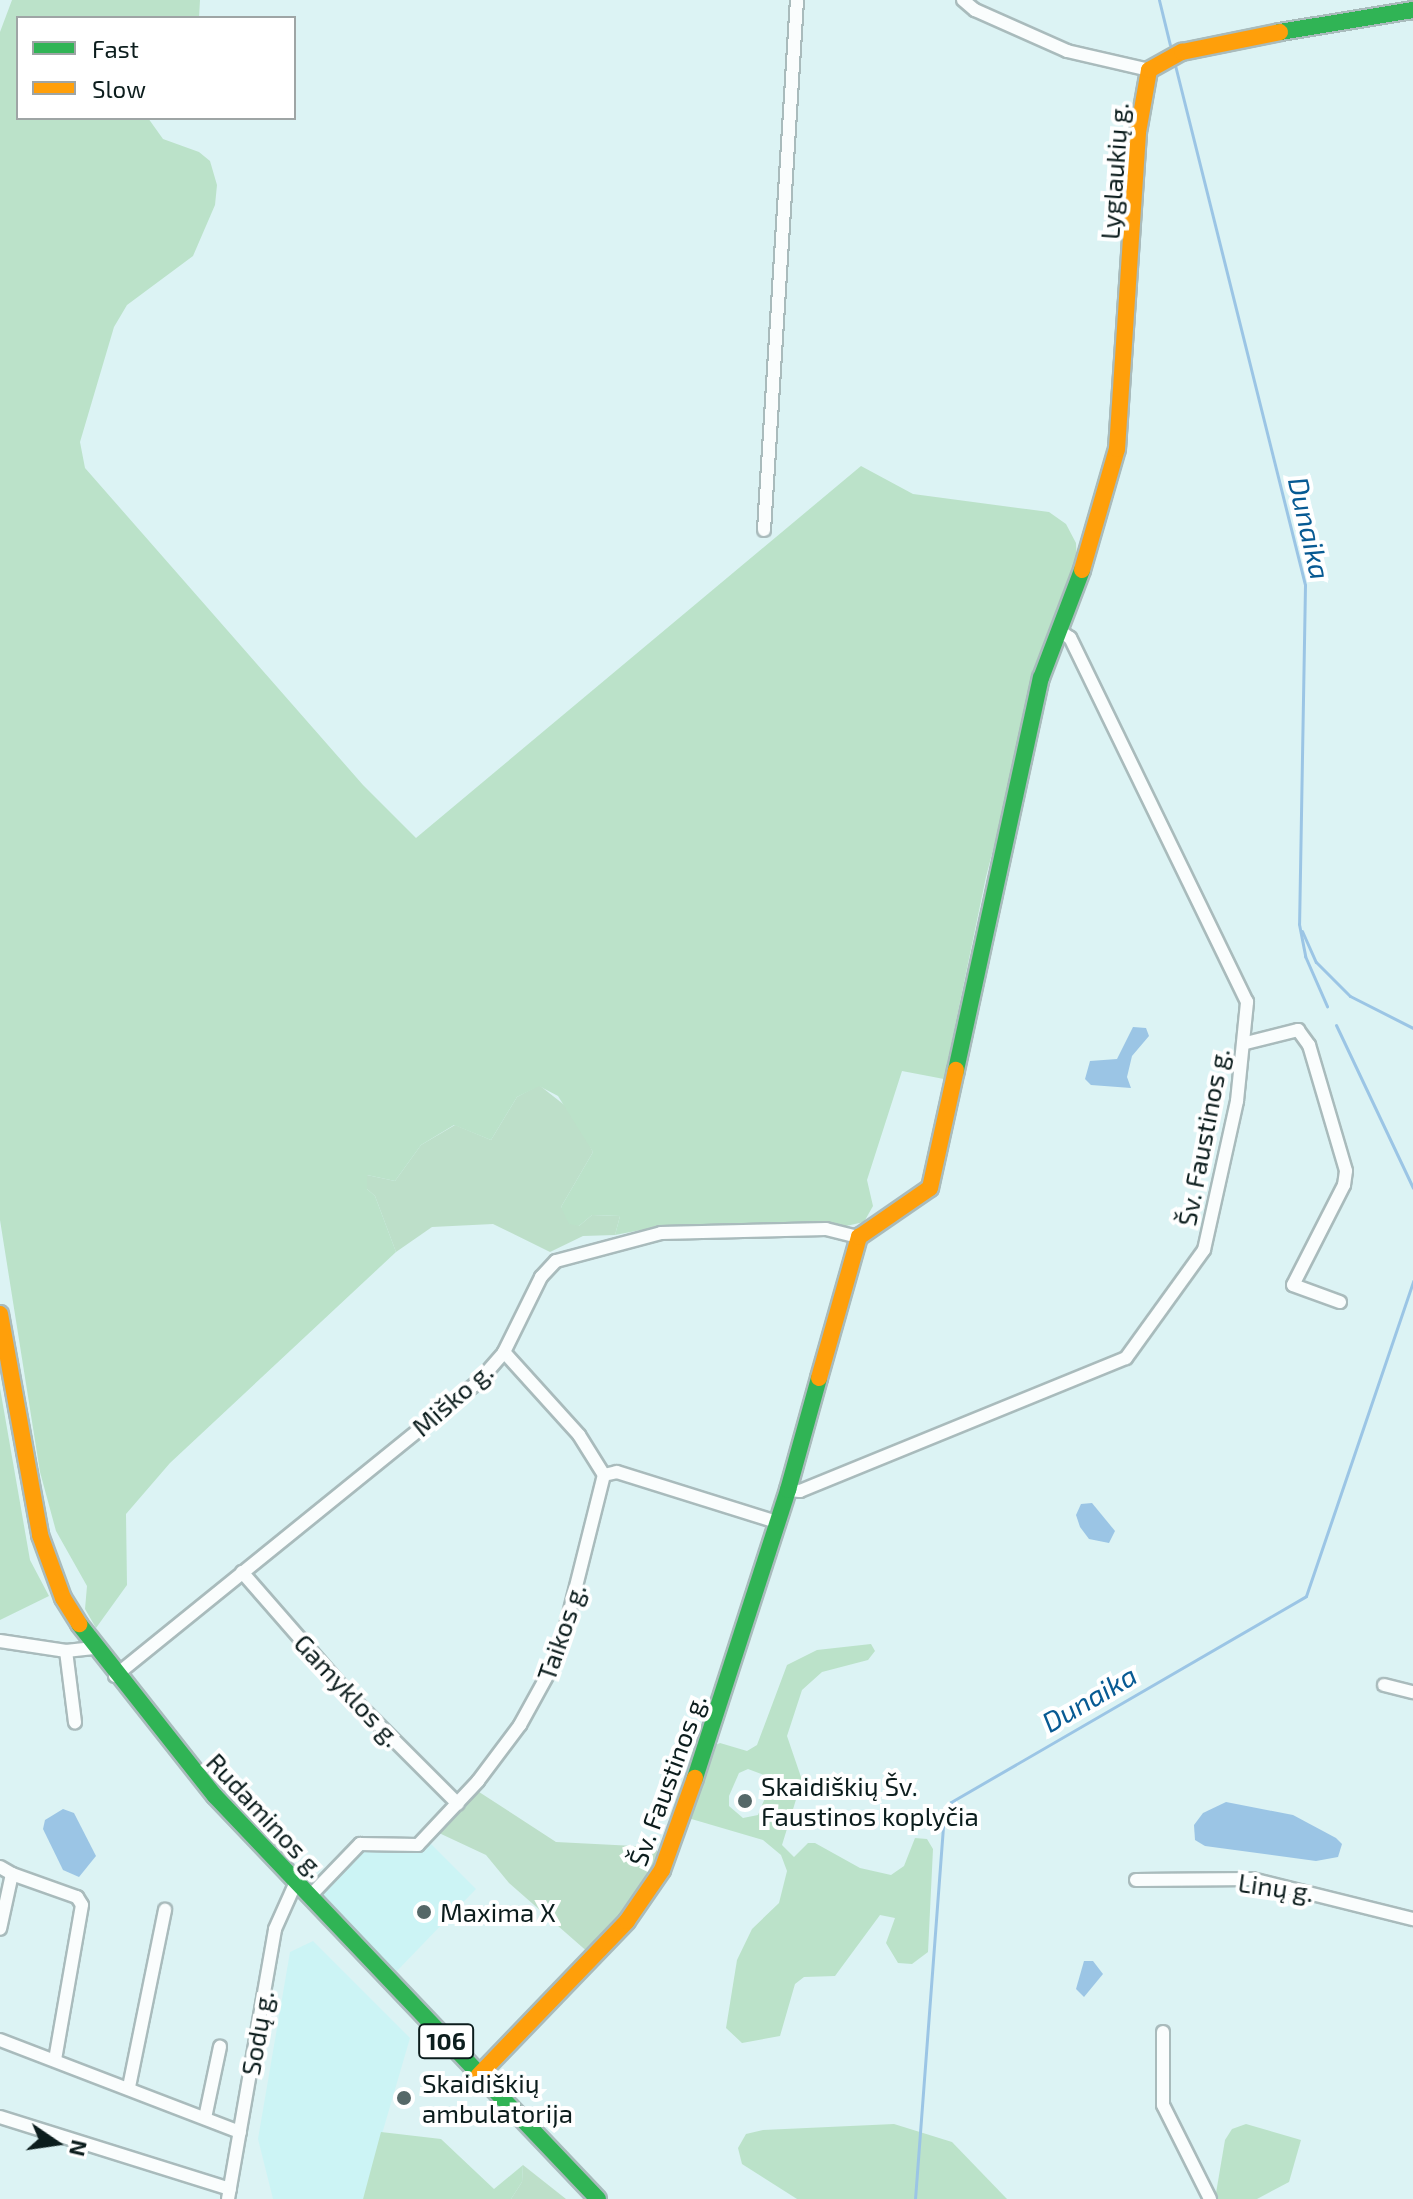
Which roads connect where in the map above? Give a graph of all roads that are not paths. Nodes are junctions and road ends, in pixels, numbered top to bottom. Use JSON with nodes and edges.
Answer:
{"nodes":[{"id":1,"x":797,"y":0,"type":"edge"},
{"id":2,"x":963,"y":0,"type":"edge"},
{"id":3,"x":1413,"y":10,"type":"edge"},
{"id":4,"x":1149,"y":70,"type":"junction"},
{"id":5,"x":764,"y":530,"type":"dead end"},
{"id":6,"x":1060,"y":631,"type":"junction"},
{"id":7,"x":1246,"y":1043,"type":"junction"},
{"id":8,"x":859,"y":1237,"type":"junction"},
{"id":9,"x":1340,"y":1302,"type":"dead end"},
{"id":10,"x":0,"y":1314,"type":"edge"},
{"id":11,"x":504,"y":1352,"type":"junction"},
{"id":12,"x":604,"y":1475,"type":"junction"},
{"id":13,"x":788,"y":1490,"type":"junction"},
{"id":14,"x":777,"y":1522,"type":"junction"},
{"id":15,"x":242,"y":1572,"type":"junction"},
{"id":16,"x":0,"y":1641,"type":"edge"},
{"id":17,"x":94,"y":1648,"type":"junction"},
{"id":18,"x":66,"y":1651,"type":"junction"},
{"id":19,"x":115,"y":1676,"type":"junction"},
{"id":20,"x":1384,"y":1685,"type":"dead end"},
{"id":21,"x":1413,"y":1692,"type":"edge"},
{"id":22,"x":75,"y":1722,"type":"dead end"},
{"id":23,"x":458,"y":1804,"type":"junction"},
{"id":24,"x":6,"y":1870,"type":"edge"},
{"id":25,"x":1136,"y":1880,"type":"dead end"},
{"id":26,"x":296,"y":1882,"type":"junction"},
{"id":27,"x":309,"y":1897,"type":"junction"},
{"id":28,"x":165,"y":1910,"type":"dead end"},
{"id":29,"x":1413,"y":1919,"type":"edge"},
{"id":30,"x":0,"y":1929,"type":"edge"},
{"id":31,"x":1163,"y":2032,"type":"dead end"},
{"id":32,"x":0,"y":2040,"type":"edge"},
{"id":33,"x":220,"y":2047,"type":"dead end"},
{"id":34,"x":55,"y":2059,"type":"junction"},
{"id":35,"x":478,"y":2076,"type":"junction"},
{"id":36,"x":129,"y":2087,"type":"junction"},
{"id":37,"x":0,"y":2117,"type":"edge"},
{"id":38,"x":205,"y":2118,"type":"junction"},
{"id":39,"x":240,"y":2132,"type":"junction"},
{"id":40,"x":229,"y":2194,"type":"edge"},
{"id":41,"x":598,"y":2199,"type":"edge"},
{"id":42,"x":1210,"y":2199,"type":"edge"}],
"edges":[{"from":1,"to":5,"type":"street"},
{"from":2,"to":4,"type":"street"},
{"from":3,"to":4,"type":"street","name":"Lyglaukių g."},
{"from":4,"to":6,"type":"street","name":"Lyglaukių g."},
{"from":6,"to":7,"type":"street","name":"Šv. Faustinos g."},
{"from":6,"to":8,"type":"street"},
{"from":7,"to":9,"type":"street"},
{"from":7,"to":13,"type":"street","name":"Šv. Faustinos g."},
{"from":8,"to":11,"type":"street","name":"Miško g."},
{"from":8,"to":13,"type":"street","name":"Šv. Faustinos g."},
{"from":10,"to":17,"type":"street","name":"Rudaminos g.","number":"106"},
{"from":11,"to":12,"type":"street"},
{"from":11,"to":15,"type":"street","name":"Miško g."},
{"from":12,"to":14,"type":"street"},
{"from":12,"to":23,"type":"street","name":"Taikos g."},
{"from":13,"to":14,"type":"street","name":"Šv. Faustinos g."},
{"from":14,"to":35,"type":"street","name":"Šv. Faustinos g."},
{"from":15,"to":19,"type":"street","name":"Miško g."},
{"from":15,"to":23,"type":"street","name":"Gamyklos g."},
{"from":16,"to":18,"type":"street"},
{"from":17,"to":18,"type":"street"},
{"from":17,"to":19,"type":"street","name":"Rudaminos g.","number":"106"},
{"from":18,"to":22,"type":"street"},
{"from":19,"to":26,"type":"street","name":"Rudaminos g.","number":"106"},
{"from":20,"to":21,"type":"street"},
{"from":23,"to":27,"type":"street","name":"Taikos g."},
{"from":24,"to":30,"type":"street"},
{"from":24,"to":34,"type":"street"},
{"from":25,"to":29,"type":"street","name":"Linų g."},
{"from":26,"to":27,"type":"street","name":"Rudaminos g.","number":"106"},
{"from":26,"to":39,"type":"street","name":"Sodų g."},
{"from":27,"to":35,"type":"street","name":"Rudaminos g.","number":"106"},
{"from":28,"to":36,"type":"street"},
{"from":31,"to":42,"type":"street"},
{"from":32,"to":34,"type":"street"},
{"from":33,"to":38,"type":"street"},
{"from":34,"to":36,"type":"street"},
{"from":35,"to":41,"type":"street","name":"Rudaminos g.","number":"106"},
{"from":36,"to":38,"type":"street"},
{"from":37,"to":40,"type":"street","name":"Sodų g."},
{"from":38,"to":39,"type":"street"},
{"from":39,"to":40,"type":"street","name":"Sodų g."}]}
